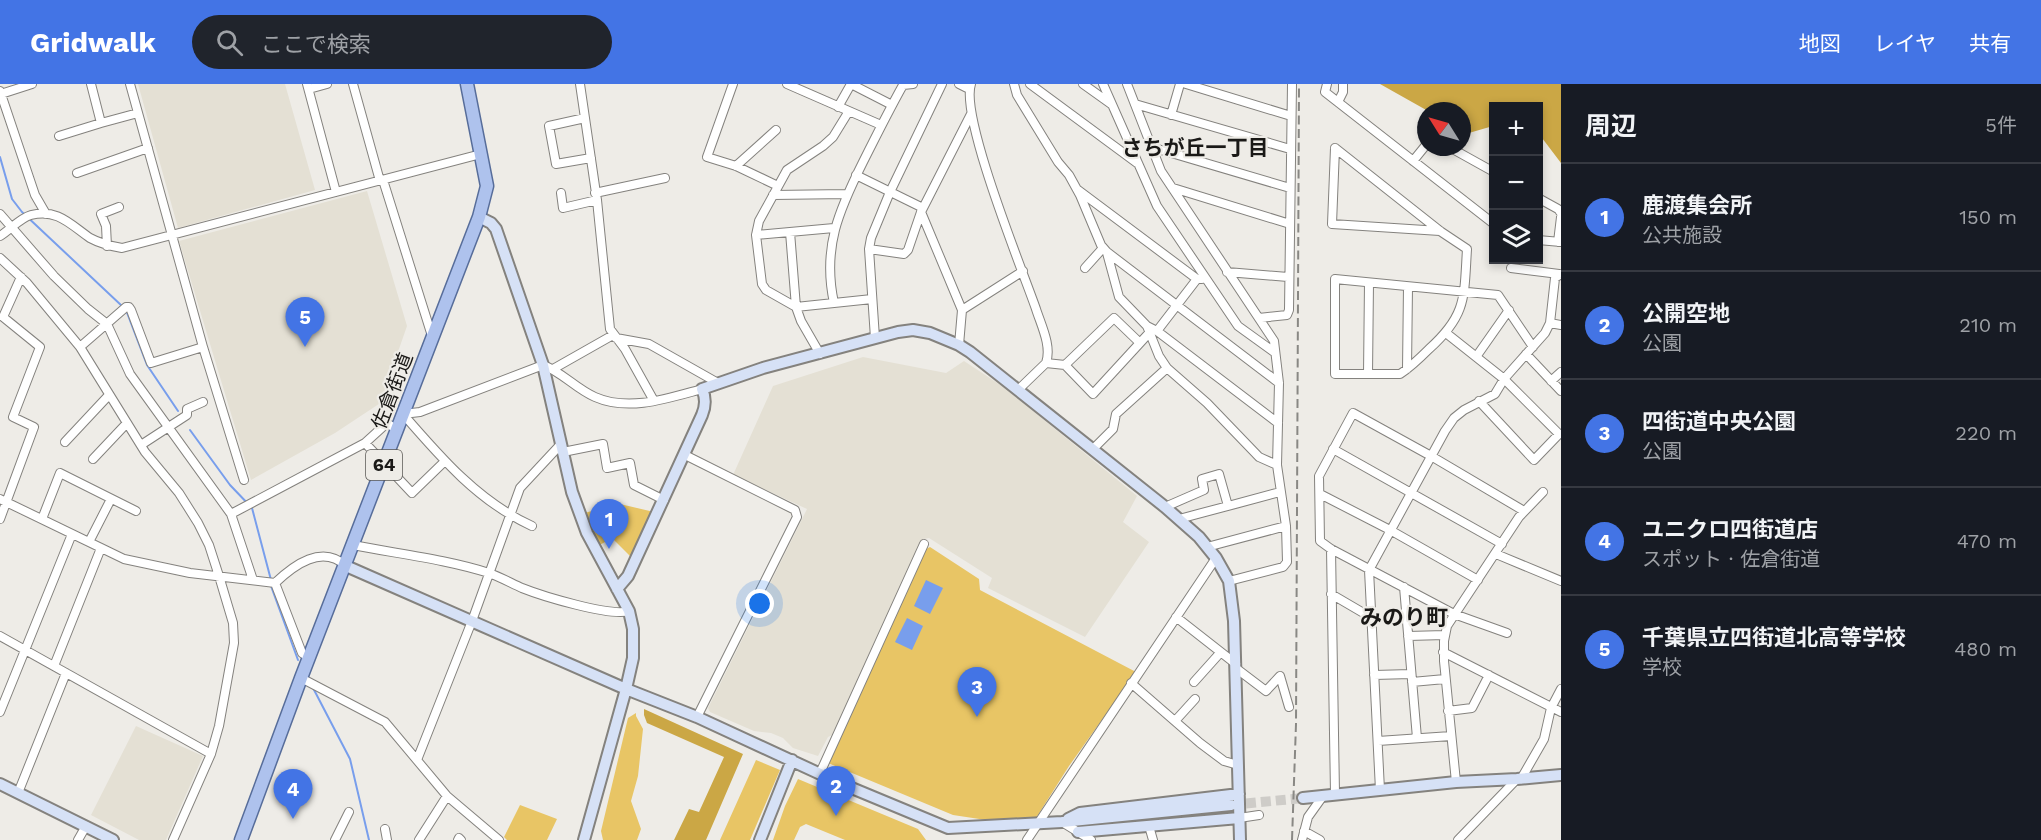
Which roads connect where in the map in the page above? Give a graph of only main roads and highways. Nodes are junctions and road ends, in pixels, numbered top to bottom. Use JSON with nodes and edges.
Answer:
{"nodes":[{"id":1,"x":467,"y":84,"type":"edge"},
{"id":2,"x":241,"y":840,"type":"edge"}],
"edges":[{"from":1,"to":2,"type":"main road","name":"佐倉街道","number":"64"}]}
